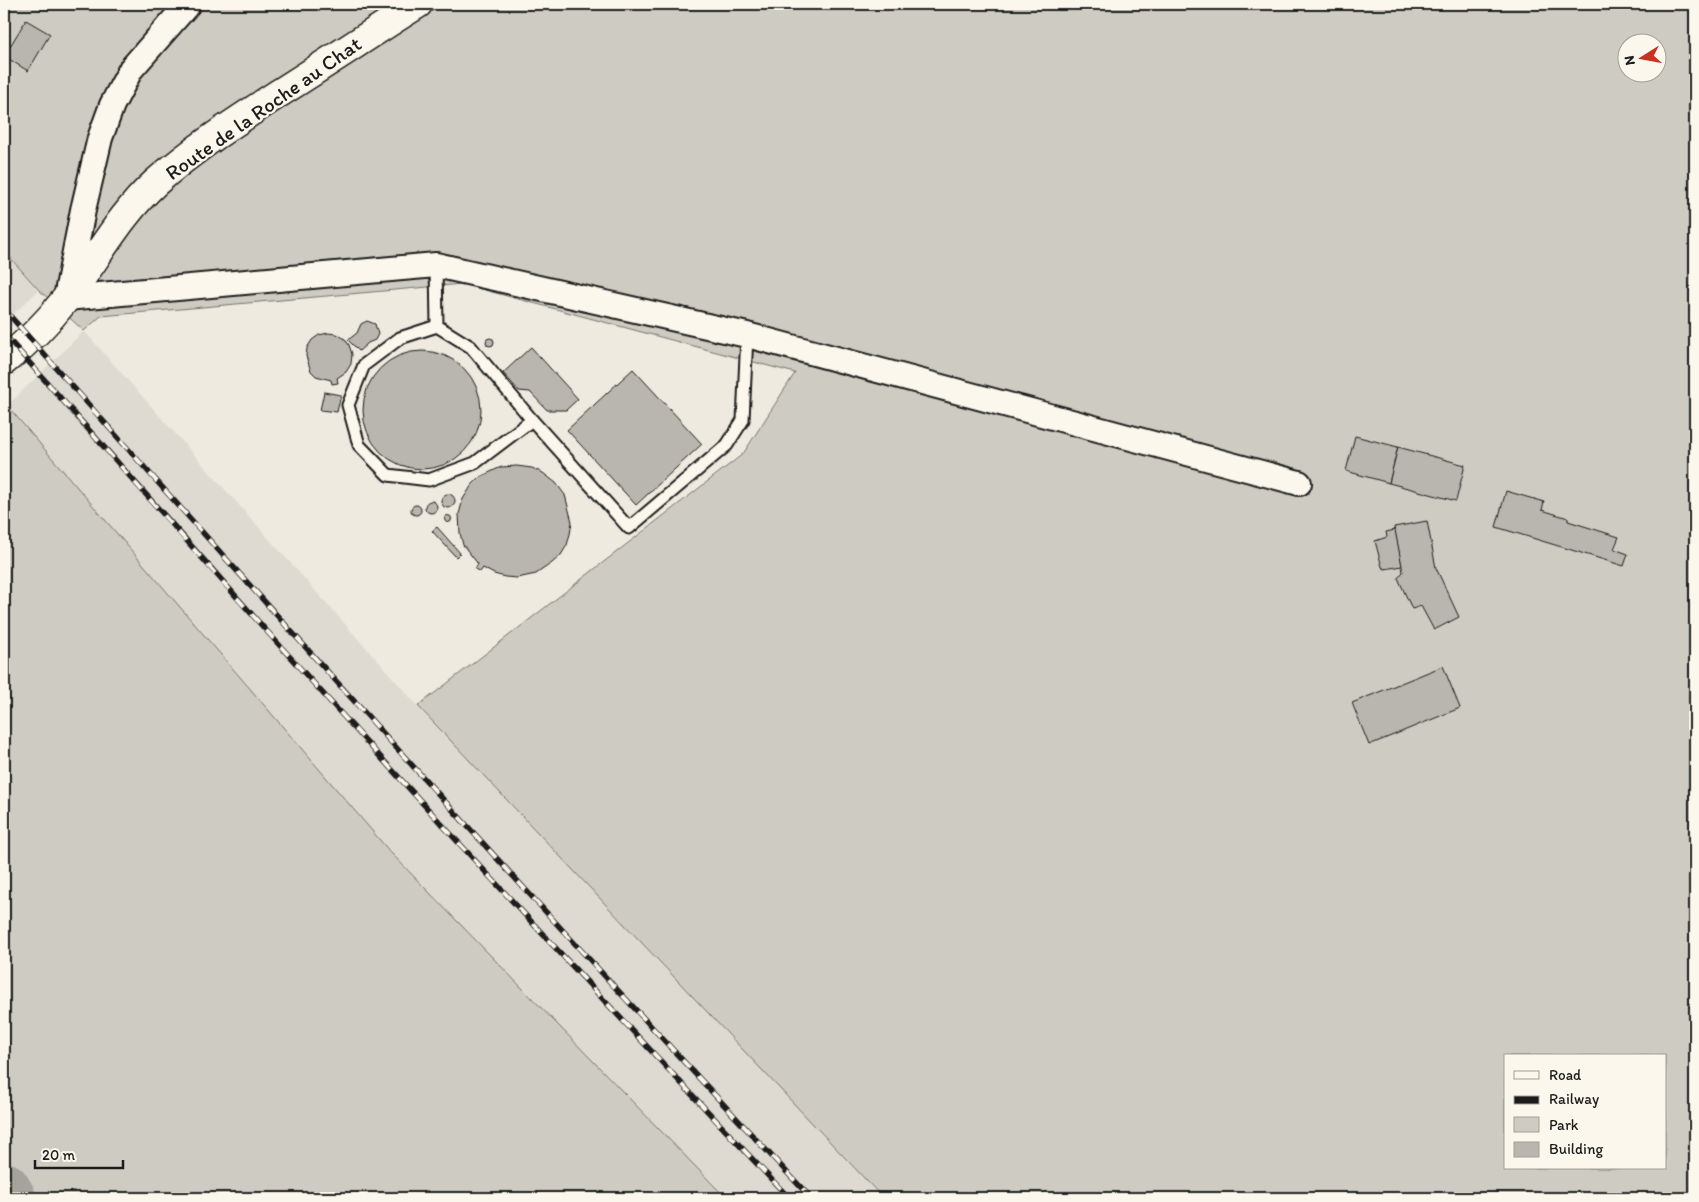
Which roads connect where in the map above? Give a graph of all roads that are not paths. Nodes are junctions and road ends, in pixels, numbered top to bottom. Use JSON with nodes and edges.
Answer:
{"nodes":[{"id":1,"x":188,"y":4,"type":"edge"},
{"id":2,"x":418,"y":4,"type":"edge"},
{"id":3,"x":436,"y":265,"type":"junction"},
{"id":4,"x":66,"y":298,"type":"junction"},
{"id":5,"x":437,"y":326,"type":"junction"},
{"id":6,"x":747,"y":335,"type":"junction"},
{"id":7,"x":4,"y":361,"type":"edge"},
{"id":8,"x":532,"y":420,"type":"junction"},
{"id":9,"x":1299,"y":483,"type":"dead end"}],
"edges":[{"from":1,"to":4,"type":"street"},
{"from":2,"to":4,"type":"street","name":"Route de la Roche au Chat"},
{"from":3,"to":4,"type":"street"},
{"from":3,"to":5,"type":"lane"},
{"from":3,"to":6,"type":"street"},
{"from":4,"to":7,"type":"street","name":"Route de la Roche au Chat"},
{"from":5,"to":8,"type":"lane"},
{"from":5,"to":8,"type":"lane"},
{"from":6,"to":8,"type":"lane"},
{"from":6,"to":9,"type":"street"}]}
